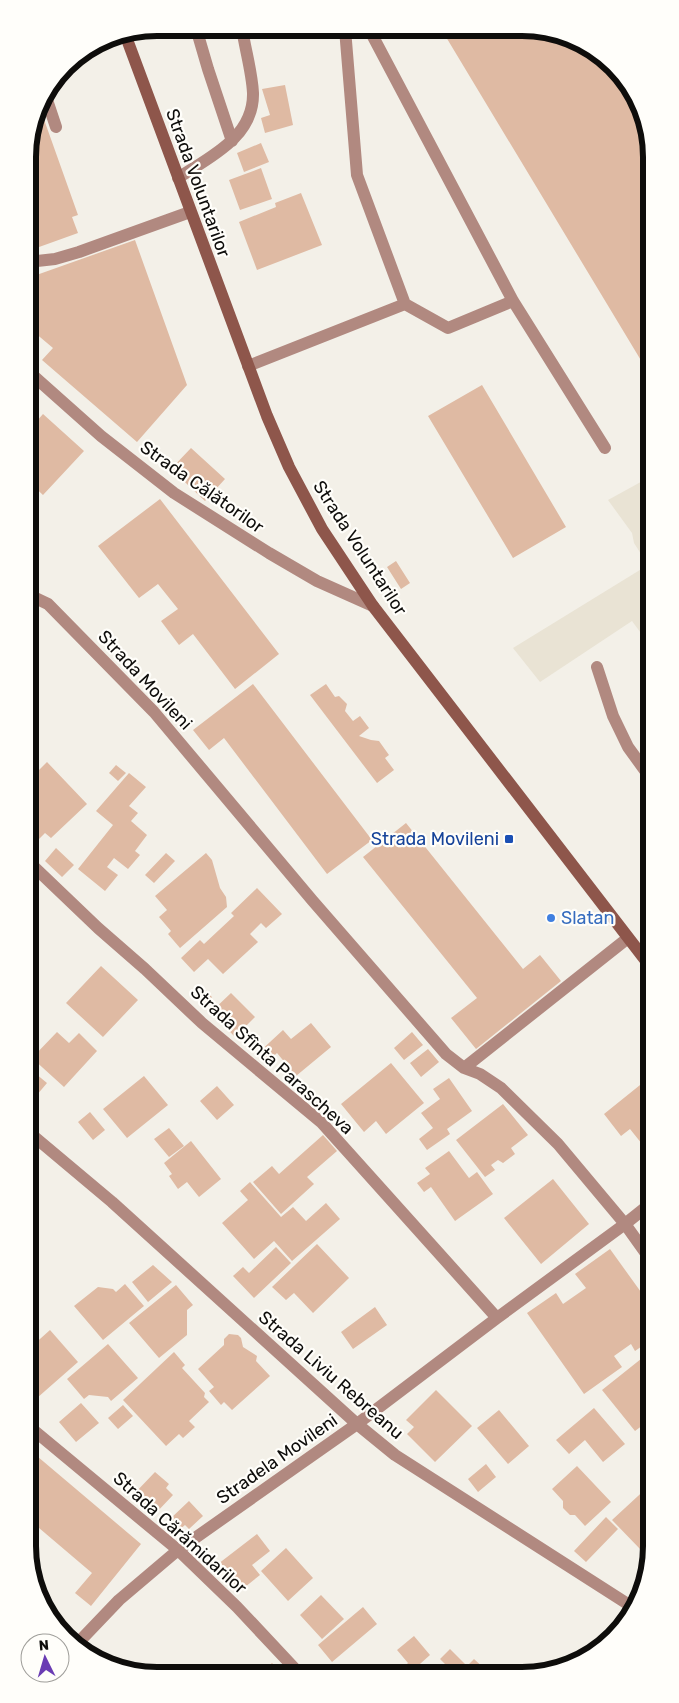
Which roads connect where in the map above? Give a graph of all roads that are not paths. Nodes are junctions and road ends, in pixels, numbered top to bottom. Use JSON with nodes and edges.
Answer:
{"nodes":[{"id":1,"x":346,"y":36,"type":"edge"},
{"id":2,"x":373,"y":36,"type":"edge"},
{"id":3,"x":199,"y":37,"type":"edge"},
{"id":4,"x":243,"y":37,"type":"edge"},
{"id":5,"x":127,"y":41,"type":"edge"},
{"id":6,"x":49,"y":104,"type":"edge"},
{"id":7,"x":56,"y":127,"type":"dead end"},
{"id":8,"x":232,"y":141,"type":"junction"},
{"id":9,"x":178,"y":178,"type":"junction"},
{"id":10,"x":190,"y":212,"type":"junction"},
{"id":11,"x":37,"y":261,"type":"edge"},
{"id":12,"x":513,"y":301,"type":"junction"},
{"id":13,"x":405,"y":304,"type":"junction"},
{"id":14,"x":248,"y":366,"type":"junction"},
{"id":15,"x":37,"y":379,"type":"edge"},
{"id":16,"x":605,"y":448,"type":"dead end"},
{"id":17,"x":37,"y":599,"type":"edge"},
{"id":18,"x":373,"y":606,"type":"junction"},
{"id":19,"x":597,"y":668,"type":"dead end"},
{"id":20,"x":643,"y":767,"type":"edge"},
{"id":21,"x":36,"y":869,"type":"edge"},
{"id":22,"x":628,"y":938,"type":"junction"},
{"id":23,"x":642,"y":956,"type":"edge"},
{"id":24,"x":464,"y":1068,"type":"junction"},
{"id":25,"x":36,"y":1138,"type":"edge"},
{"id":26,"x":642,"y":1210,"type":"edge"},
{"id":27,"x":625,"y":1224,"type":"junction"},
{"id":28,"x":642,"y":1248,"type":"edge"},
{"id":29,"x":497,"y":1318,"type":"junction"},
{"id":30,"x":357,"y":1424,"type":"junction"},
{"id":31,"x":36,"y":1432,"type":"edge"},
{"id":32,"x":178,"y":1550,"type":"junction"},
{"id":33,"x":627,"y":1604,"type":"edge"},
{"id":34,"x":81,"y":1639,"type":"edge"},
{"id":35,"x":293,"y":1667,"type":"edge"}],
"edges":[{"from":1,"to":13,"type":"street"},
{"from":2,"to":12,"type":"street"},
{"from":3,"to":8,"type":"street"},
{"from":4,"to":8,"type":"street"},
{"from":5,"to":9,"type":"main road","name":"Strada Voluntarilor"},
{"from":6,"to":7,"type":"street"},
{"from":8,"to":9,"type":"street"},
{"from":9,"to":10,"type":"main road","name":"Strada Voluntarilor"},
{"from":10,"to":11,"type":"street"},
{"from":10,"to":14,"type":"main road","name":"Strada Voluntarilor"},
{"from":12,"to":13,"type":"street"},
{"from":12,"to":16,"type":"street"},
{"from":13,"to":14,"type":"street"},
{"from":14,"to":18,"type":"main road","name":"Strada Voluntarilor"},
{"from":15,"to":18,"type":"street","name":"Strada Călătorilor"},
{"from":17,"to":24,"type":"street","name":"Strada Movileni"},
{"from":18,"to":22,"type":"main road","name":"Strada Voluntarilor"},
{"from":19,"to":20,"type":"street"},
{"from":21,"to":29,"type":"street","name":"Strada Sfînta Parascheva"},
{"from":22,"to":23,"type":"main road","name":"Strada Voluntarilor"},
{"from":22,"to":24,"type":"street"},
{"from":24,"to":27,"type":"street","name":"Strada Movileni"},
{"from":25,"to":30,"type":"street","name":"Strada Liviu Rebreanu"},
{"from":26,"to":27,"type":"street","name":"Stradela Movileni"},
{"from":27,"to":28,"type":"street","name":"Strada Movileni"},
{"from":27,"to":29,"type":"street","name":"Stradela Movileni"},
{"from":29,"to":30,"type":"street","name":"Stradela Movileni"},
{"from":30,"to":32,"type":"street","name":"Stradela Movileni"},
{"from":30,"to":33,"type":"street","name":"Strada Liviu Rebreanu"},
{"from":31,"to":32,"type":"street","name":"Strada Cărămidarilor"},
{"from":32,"to":34,"type":"street","name":"Stradela Movileni"},
{"from":32,"to":35,"type":"street","name":"Strada Cărămidarilor"}]}
